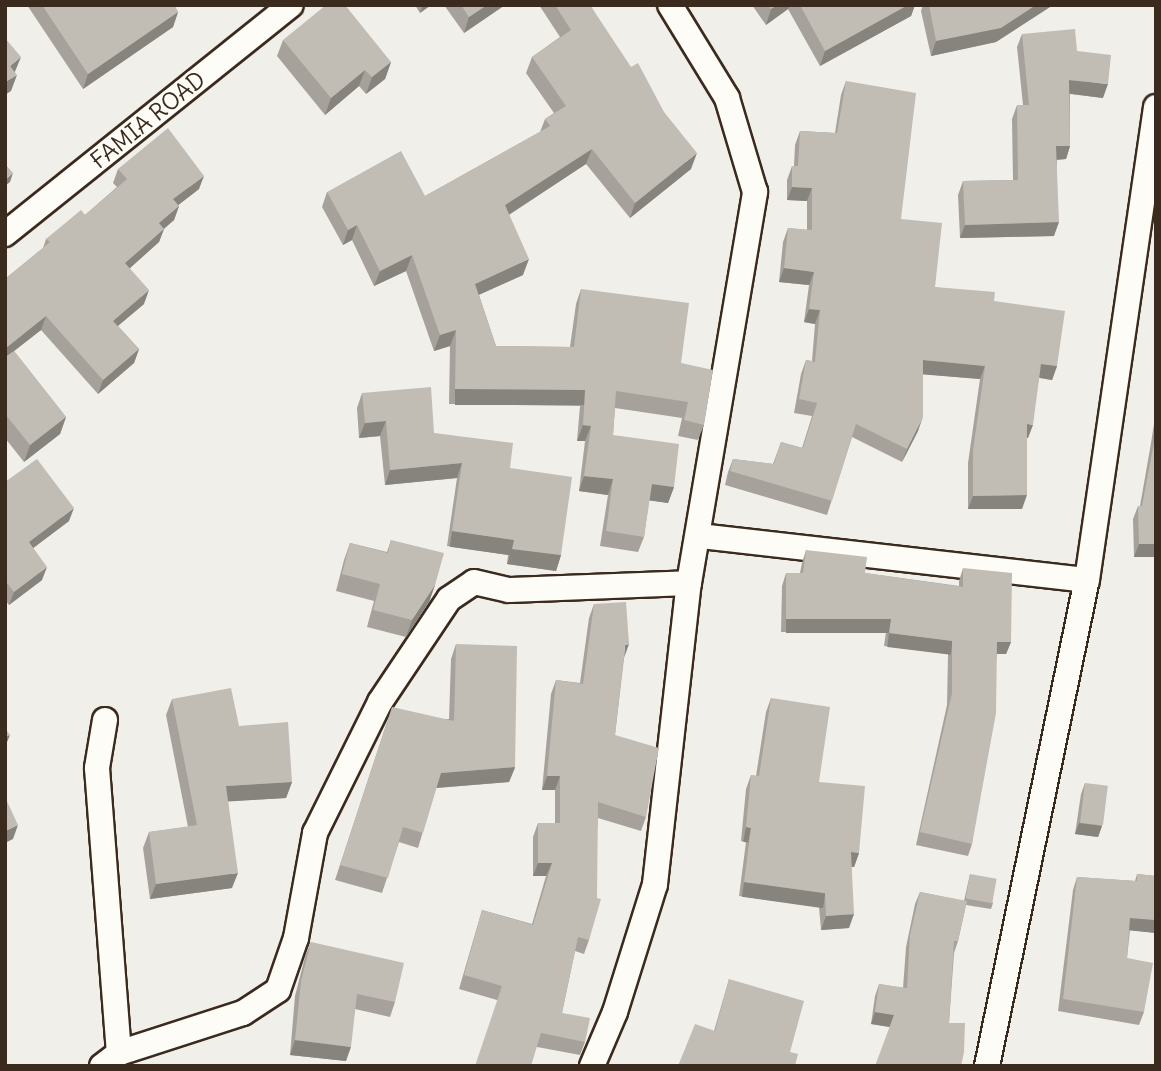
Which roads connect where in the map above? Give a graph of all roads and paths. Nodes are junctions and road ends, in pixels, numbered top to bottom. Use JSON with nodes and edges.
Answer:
{"nodes":[{"id":1,"x":291,"y":5,"type":"edge"},
{"id":2,"x":670,"y":5,"type":"edge"},
{"id":3,"x":1156,"y":107,"type":"edge"},
{"id":4,"x":5,"y":234,"type":"edge"},
{"id":5,"x":700,"y":536,"type":"junction"},
{"id":6,"x":1087,"y":580,"type":"junction"},
{"id":7,"x":690,"y":583,"type":"junction"},
{"id":8,"x":105,"y":720,"type":"dead end"},
{"id":9,"x":110,"y":1059,"type":"edge"},
{"id":10,"x":592,"y":1066,"type":"edge"},
{"id":11,"x":987,"y":1066,"type":"edge"}],
"edges":[{"from":1,"to":4,"type":"street","name":"FAMIA ROAD"},
{"from":2,"to":5,"type":"street"},
{"from":3,"to":6,"type":"street"},
{"from":5,"to":6,"type":"street"},
{"from":5,"to":7,"type":"street"},
{"from":6,"to":11,"type":"street"},
{"from":7,"to":9,"type":"street"},
{"from":7,"to":10,"type":"street"},
{"from":8,"to":9,"type":"street"}]}
